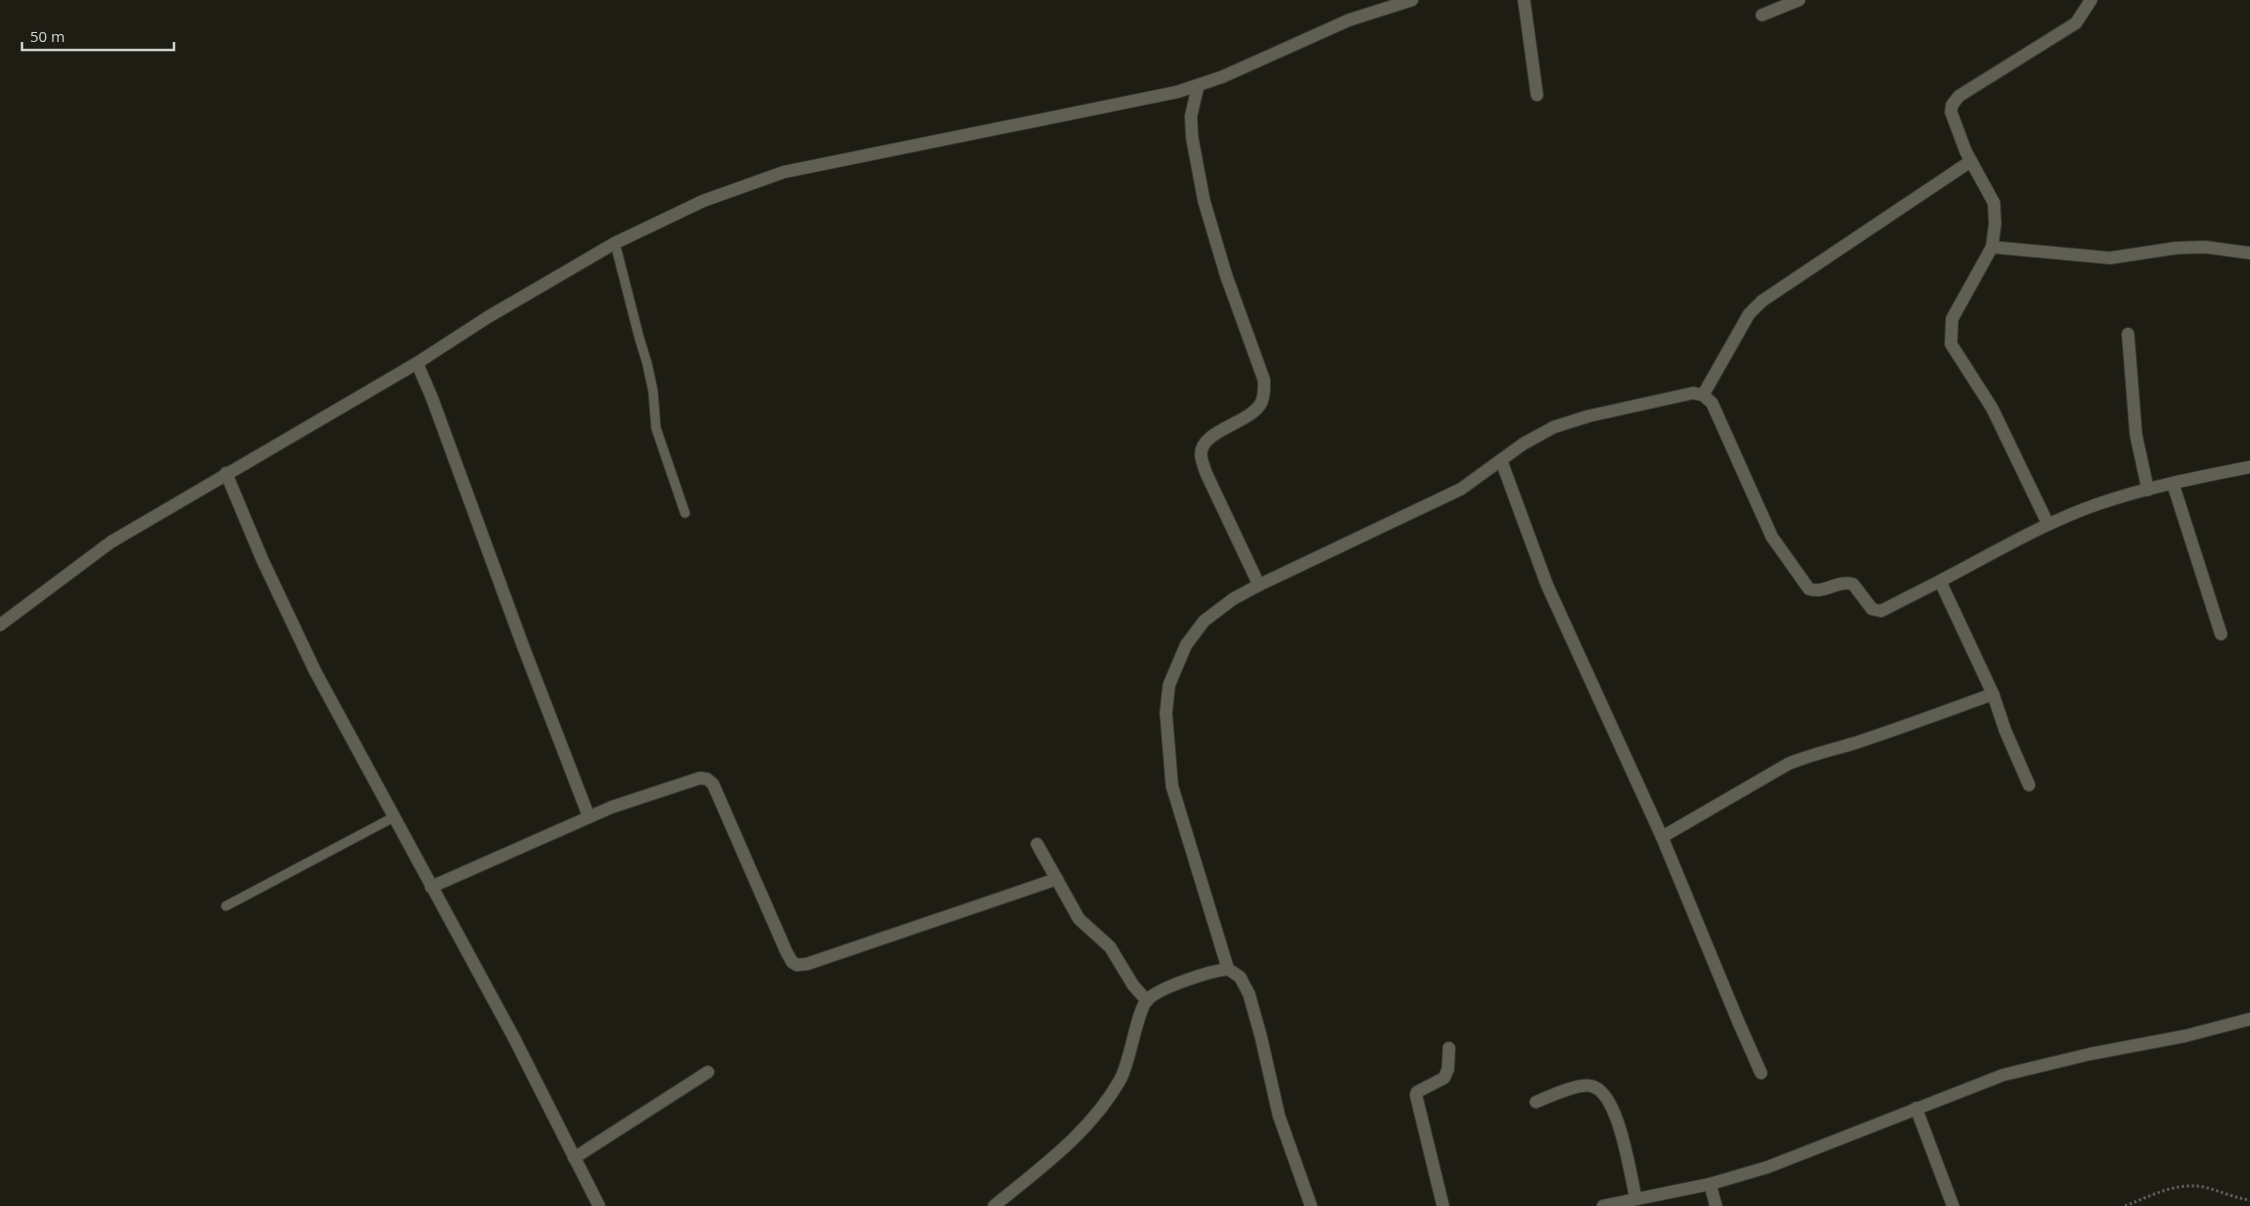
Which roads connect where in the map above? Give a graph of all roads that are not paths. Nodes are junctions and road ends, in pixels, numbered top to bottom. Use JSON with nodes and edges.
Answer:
{"nodes":[{"id":1,"x":1412,"y":0,"type":"edge"},
{"id":2,"x":1524,"y":0,"type":"edge"},
{"id":3,"x":1798,"y":0,"type":"edge"},
{"id":4,"x":2091,"y":0,"type":"edge"},
{"id":5,"x":1762,"y":15,"type":"dead end"},
{"id":6,"x":1198,"y":86,"type":"junction"},
{"id":7,"x":1537,"y":95,"type":"dead end"},
{"id":8,"x":1971,"y":161,"type":"junction"},
{"id":9,"x":615,"y":243,"type":"junction"},
{"id":10,"x":1992,"y":247,"type":"junction"},
{"id":11,"x":2250,"y":253,"type":"edge"},
{"id":12,"x":2128,"y":334,"type":"dead end"},
{"id":13,"x":417,"y":363,"type":"junction"},
{"id":14,"x":1703,"y":395,"type":"junction"},
{"id":15,"x":1501,"y":460,"type":"junction"},
{"id":16,"x":2250,"y":467,"type":"edge"},
{"id":17,"x":226,"y":473,"type":"junction"},
{"id":18,"x":2173,"y":484,"type":"junction"},
{"id":19,"x":2148,"y":490,"type":"junction"},
{"id":20,"x":685,"y":513,"type":"dead end"},
{"id":21,"x":2048,"y":524,"type":"junction"},
{"id":22,"x":1940,"y":580,"type":"junction"},
{"id":23,"x":1259,"y":585,"type":"junction"},
{"id":24,"x":0,"y":625,"type":"edge"},
{"id":25,"x":2221,"y":634,"type":"dead end"},
{"id":26,"x":1993,"y":694,"type":"junction"},
{"id":27,"x":2029,"y":785,"type":"dead end"},
{"id":28,"x":394,"y":817,"type":"junction"},
{"id":29,"x":589,"y":817,"type":"junction"},
{"id":30,"x":1662,"y":837,"type":"junction"},
{"id":31,"x":1037,"y":844,"type":"dead end"},
{"id":32,"x":1058,"y":879,"type":"junction"},
{"id":33,"x":431,"y":887,"type":"junction"},
{"id":34,"x":226,"y":906,"type":"dead end"},
{"id":35,"x":1228,"y":969,"type":"junction"},
{"id":36,"x":1147,"y":1001,"type":"junction"},
{"id":37,"x":2250,"y":1020,"type":"edge"},
{"id":38,"x":1449,"y":1048,"type":"dead end"},
{"id":39,"x":708,"y":1072,"type":"dead end"},
{"id":40,"x":1761,"y":1073,"type":"dead end"},
{"id":41,"x":1536,"y":1102,"type":"dead end"},
{"id":42,"x":1916,"y":1108,"type":"junction"},
{"id":43,"x":574,"y":1158,"type":"junction"},
{"id":44,"x":1710,"y":1184,"type":"junction"},
{"id":45,"x":1636,"y":1199,"type":"junction"},
{"id":46,"x":599,"y":1206,"type":"edge"},
{"id":47,"x":994,"y":1206,"type":"edge"},
{"id":48,"x":1311,"y":1206,"type":"edge"},
{"id":49,"x":1444,"y":1206,"type":"edge"},
{"id":50,"x":1602,"y":1206,"type":"edge"},
{"id":51,"x":1716,"y":1206,"type":"edge"},
{"id":52,"x":1953,"y":1206,"type":"edge"}],
"edges":[{"from":1,"to":6,"type":"street"},
{"from":2,"to":7,"type":"street"},
{"from":3,"to":5,"type":"street"},
{"from":4,"to":8,"type":"street"},
{"from":6,"to":9,"type":"street"},
{"from":6,"to":23,"type":"street"},
{"from":8,"to":10,"type":"street"},
{"from":8,"to":14,"type":"street"},
{"from":9,"to":13,"type":"street"},
{"from":9,"to":20,"type":"lane"},
{"from":10,"to":11,"type":"street"},
{"from":10,"to":21,"type":"street"},
{"from":12,"to":19,"type":"street"},
{"from":13,"to":17,"type":"street"},
{"from":13,"to":29,"type":"street"},
{"from":14,"to":15,"type":"street"},
{"from":14,"to":22,"type":"street"},
{"from":15,"to":23,"type":"street"},
{"from":15,"to":30,"type":"street"},
{"from":16,"to":18,"type":"street"},
{"from":17,"to":24,"type":"street"},
{"from":17,"to":28,"type":"street"},
{"from":18,"to":19,"type":"street"},
{"from":18,"to":25,"type":"street"},
{"from":19,"to":21,"type":"street"},
{"from":21,"to":22,"type":"street"},
{"from":22,"to":26,"type":"street"},
{"from":23,"to":35,"type":"street"},
{"from":26,"to":27,"type":"street"},
{"from":26,"to":30,"type":"street"},
{"from":28,"to":33,"type":"street"},
{"from":28,"to":34,"type":"lane"},
{"from":29,"to":32,"type":"street"},
{"from":29,"to":33,"type":"street"},
{"from":30,"to":40,"type":"street"},
{"from":31,"to":32,"type":"street"},
{"from":32,"to":36,"type":"street"},
{"from":33,"to":43,"type":"street"},
{"from":35,"to":36,"type":"street"},
{"from":35,"to":48,"type":"street"},
{"from":36,"to":47,"type":"street"},
{"from":37,"to":42,"type":"street"},
{"from":38,"to":49,"type":"street"},
{"from":39,"to":43,"type":"street"},
{"from":41,"to":45,"type":"street"},
{"from":42,"to":44,"type":"street"},
{"from":42,"to":52,"type":"street"},
{"from":43,"to":46,"type":"street"},
{"from":44,"to":45,"type":"street"},
{"from":44,"to":51,"type":"street"},
{"from":45,"to":50,"type":"street"}]}
